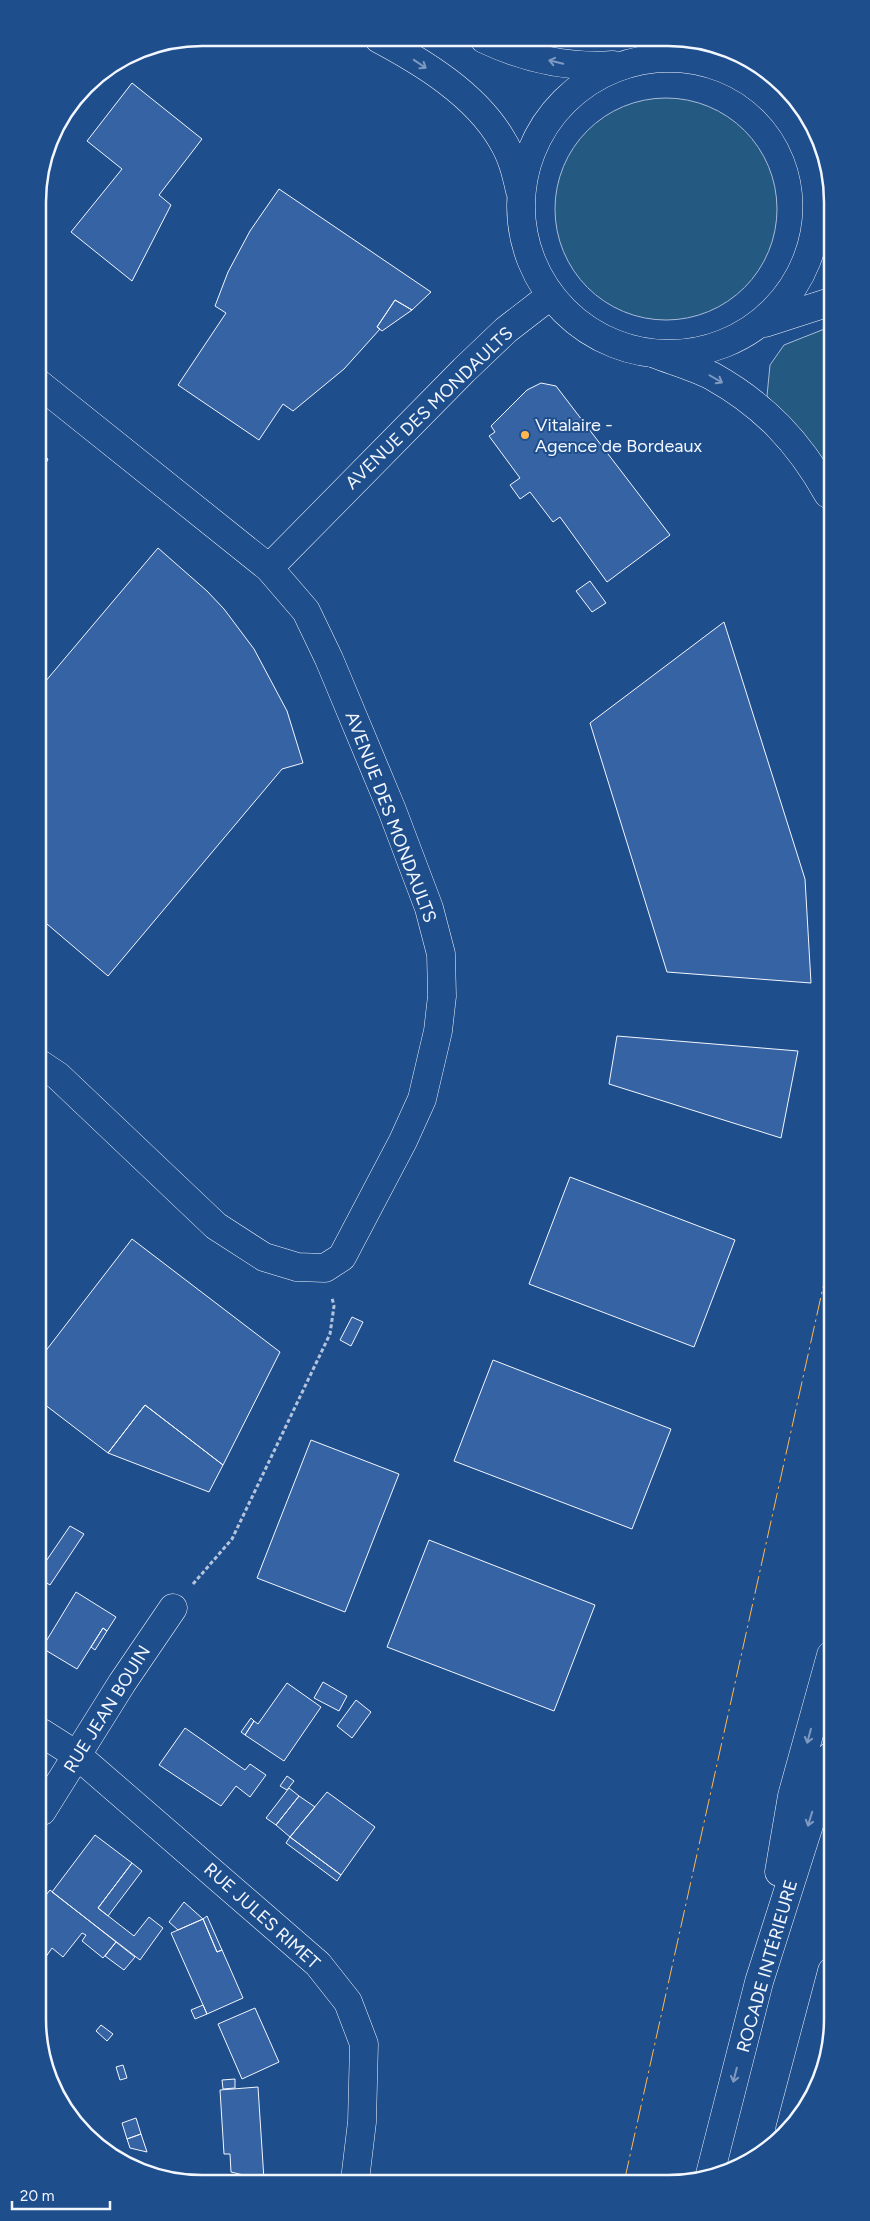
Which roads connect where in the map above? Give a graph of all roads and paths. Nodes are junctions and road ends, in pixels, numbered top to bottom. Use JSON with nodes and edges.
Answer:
{"nodes":[{"id":1,"x":500,"y":46,"type":"edge"},
{"id":2,"x":393,"y":47,"type":"edge"},
{"id":3,"x":727,"y":58,"type":"edge"},
{"id":4,"x":699,"y":60,"type":"junction"},
{"id":5,"x":622,"y":64,"type":"junction"},
{"id":6,"x":813,"y":168,"type":"junction"},
{"id":7,"x":822,"y":184,"type":"edge"},
{"id":8,"x":520,"y":191,"type":"junction"},
{"id":9,"x":550,"y":296,"type":"junction"},
{"id":10,"x":824,"y":304,"type":"edge"},
{"id":11,"x":759,"y":325,"type":"junction"},
{"id":12,"x":655,"y":354,"type":"junction"},
{"id":13,"x":47,"y":390,"type":"edge"},
{"id":14,"x":824,"y":487,"type":"edge"},
{"id":15,"x":269,"y":568,"type":"junction"},
{"id":16,"x":47,"y":1068,"type":"edge"},
{"id":17,"x":325,"y":1268,"type":"junction"},
{"id":18,"x":173,"y":1608,"type":"joint"},
{"id":19,"x":823,"y":1683,"type":"edge"},
{"id":20,"x":46,"y":1736,"type":"edge"},
{"id":21,"x":78,"y":1756,"type":"junction"},
{"id":22,"x":823,"y":1781,"type":"edge"},
{"id":23,"x":46,"y":1805,"type":"edge"},
{"id":24,"x":759,"y":1982,"type":"junction"},
{"id":25,"x":823,"y":2005,"type":"edge"},
{"id":26,"x":795,"y":2109,"type":"edge"},
{"id":27,"x":712,"y":2168,"type":"edge"},
{"id":28,"x":356,"y":2175,"type":"edge"}],
"edges":[{"from":5,"to":1,"type":"main road","one_way":true},
{"from":2,"to":8,"type":"main road","one_way":true},
{"from":3,"to":4,"type":"main road"},
{"from":4,"to":5,"type":"main road"},
{"from":4,"to":6,"type":"main road"},
{"from":5,"to":8,"type":"main road"},
{"from":6,"to":7,"type":"main road"},
{"from":6,"to":11,"type":"main road"},
{"from":8,"to":9,"type":"main road"},
{"from":9,"to":12,"type":"main road"},
{"from":9,"to":15,"type":"main road","name":"AVENUE DES MONDAULTS"},
{"from":10,"to":11,"type":"main road"},
{"from":11,"to":12,"type":"main road"},
{"from":12,"to":14,"type":"main road","one_way":true},
{"from":13,"to":15,"type":"main road","name":"AVENUE DES MONDAULTS"},
{"from":15,"to":17,"type":"main road","name":"AVENUE DES MONDAULTS"},
{"from":16,"to":17,"type":"main road"},
{"from":17,"to":18,"type":"path"},
{"from":18,"to":21,"type":"main road","name":"RUE JEAN BOUIN"},
{"from":19,"to":24,"type":"main road","one_way":true},
{"from":20,"to":21,"type":"main road","name":"RUE JULES RIMET"},
{"from":21,"to":23,"type":"main road","name":"RUE JEAN BOUIN"},
{"from":21,"to":28,"type":"main road","name":"RUE JULES RIMET"},
{"from":22,"to":24,"type":"main road","name":"ROCADE INTÉRIEURE","one_way":true},
{"from":24,"to":27,"type":"main road","name":"ROCADE INTÉRIEURE","one_way":true},
{"from":25,"to":26,"type":"main road"}]}
